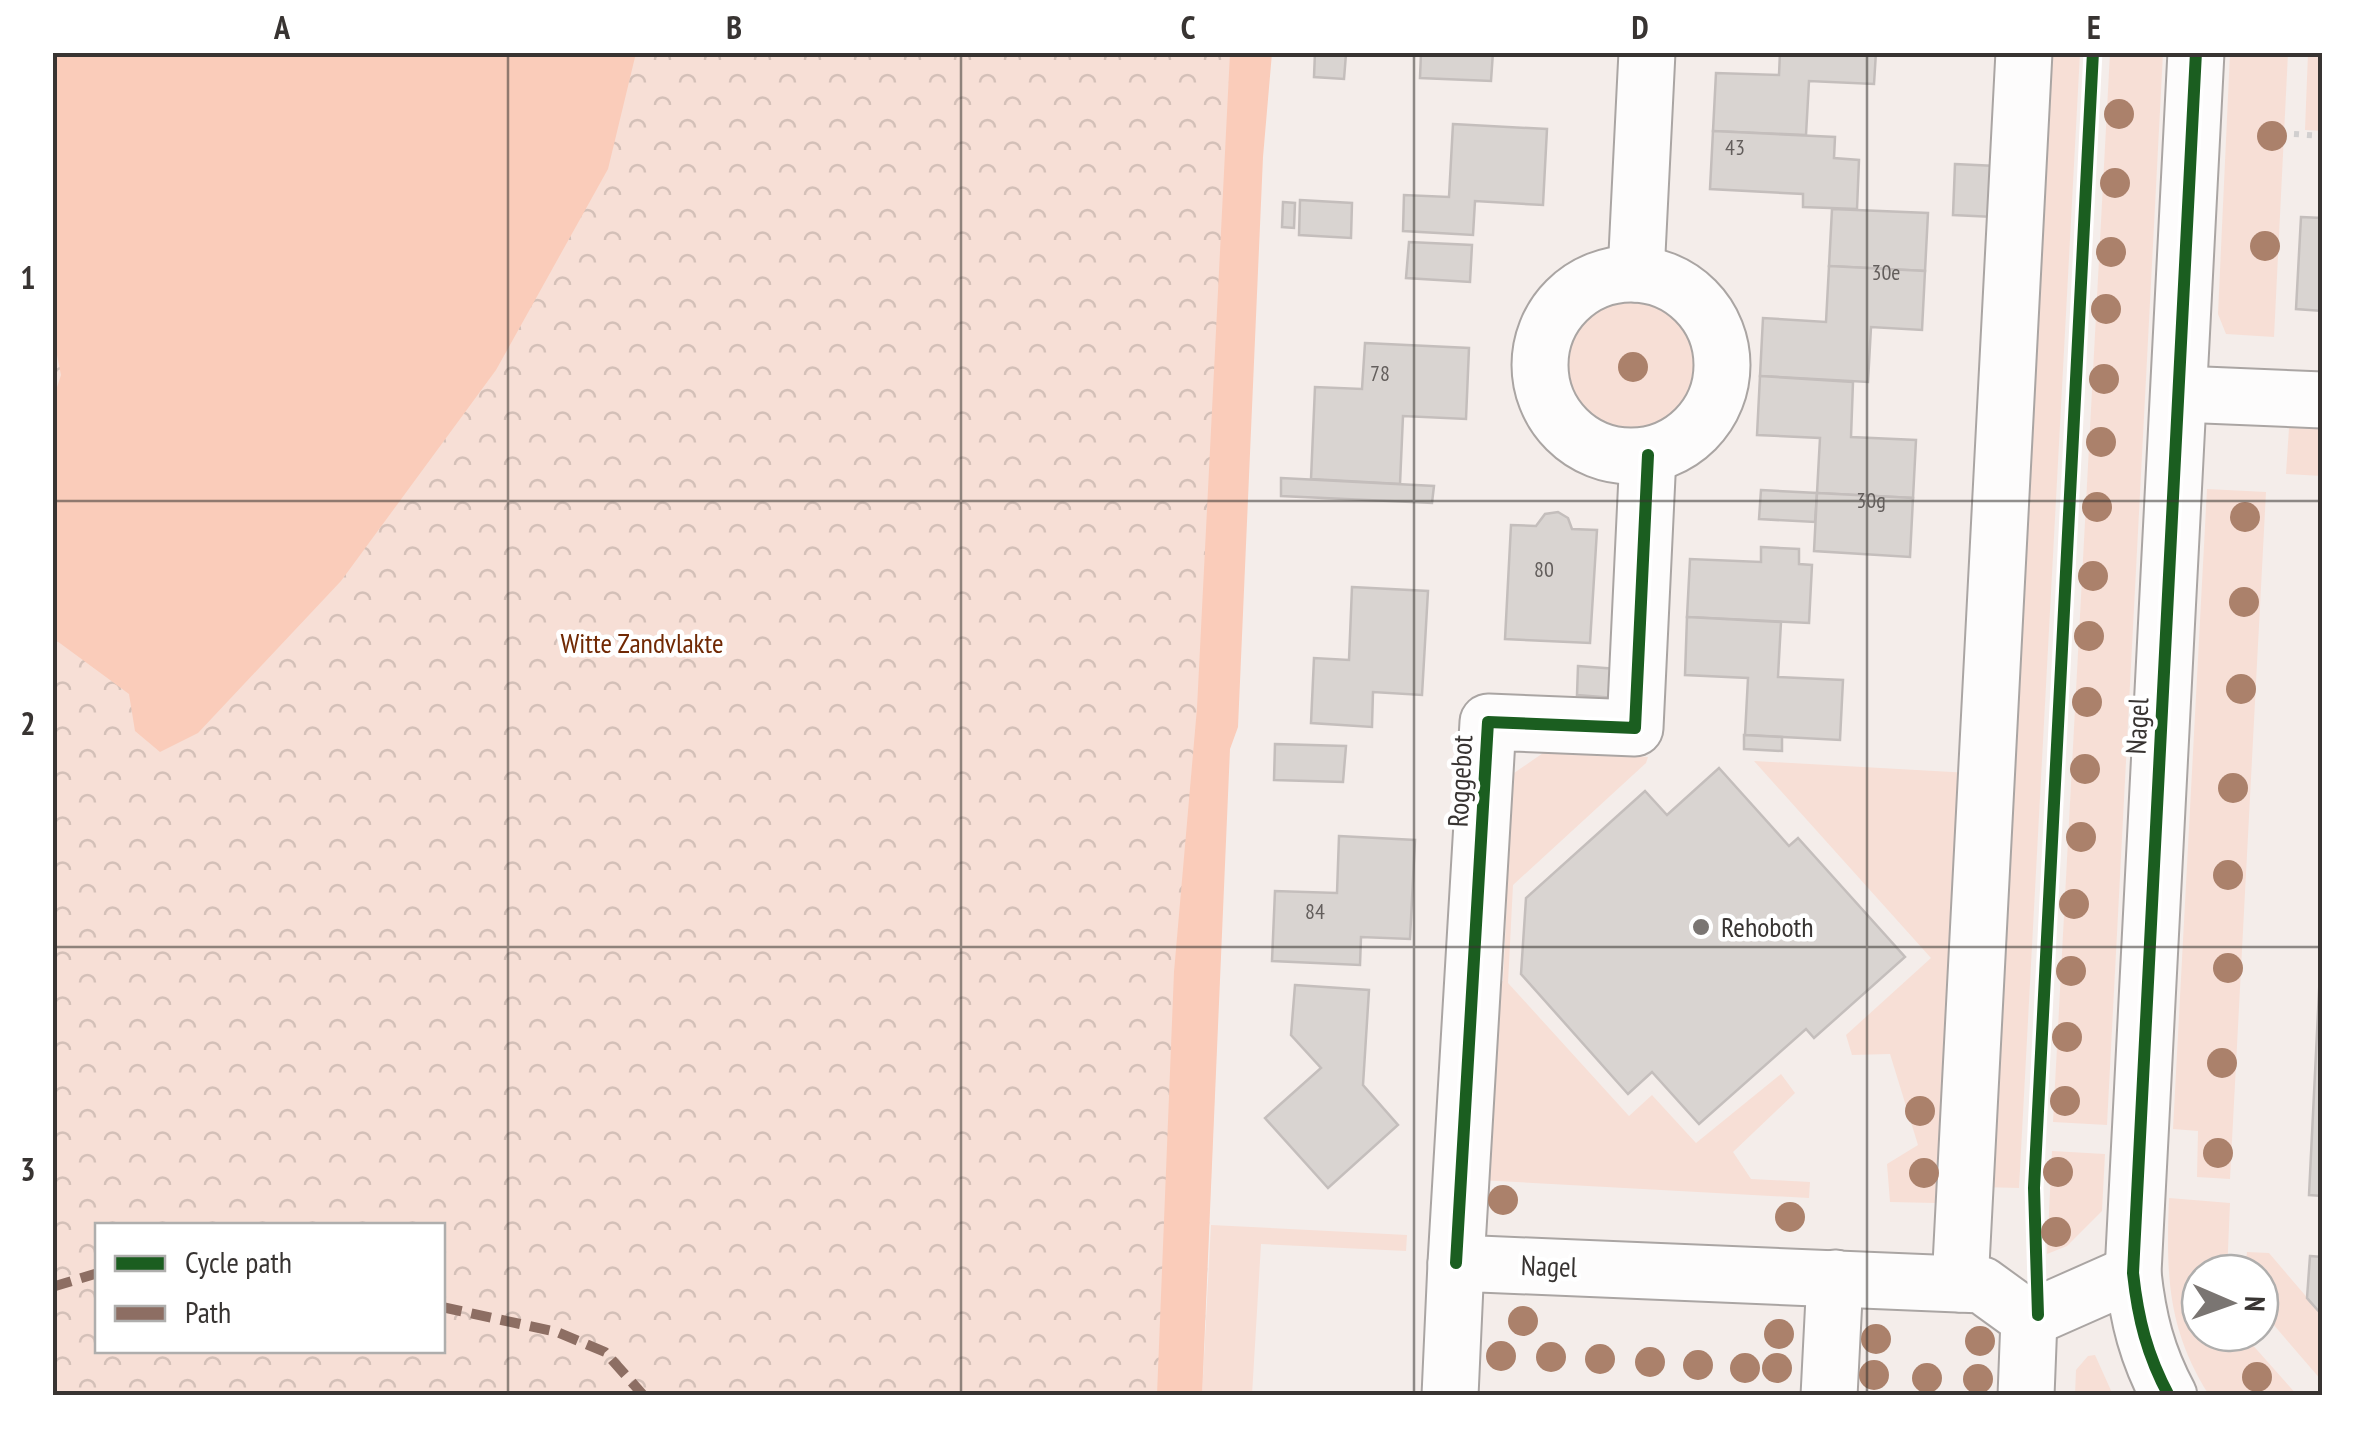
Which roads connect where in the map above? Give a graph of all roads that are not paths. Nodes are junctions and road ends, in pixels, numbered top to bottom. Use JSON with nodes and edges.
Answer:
{"nodes":[{"id":1,"x":1647,"y":52,"type":"edge"},
{"id":2,"x":2024,"y":52,"type":"edge"},
{"id":3,"x":2196,"y":52,"type":"edge"},
{"id":4,"x":1636,"y":274,"type":"junction"},
{"id":5,"x":2180,"y":394,"type":"junction"},
{"id":6,"x":2322,"y":400,"type":"edge"},
{"id":7,"x":1648,"y":454,"type":"junction"},
{"id":8,"x":2133,"y":1274,"type":"junction"},
{"id":9,"x":1835,"y":1278,"type":"junction"},
{"id":10,"x":1960,"y":1284,"type":"junction"},
{"id":11,"x":1442,"y":1286,"type":"junction"},
{"id":12,"x":2029,"y":1318,"type":"junction"},
{"id":13,"x":1450,"y":1396,"type":"edge"},
{"id":14,"x":1828,"y":1396,"type":"edge"},
{"id":15,"x":2026,"y":1396,"type":"edge"},
{"id":16,"x":2169,"y":1396,"type":"edge"}],
"edges":[{"from":1,"to":4,"type":"street"},
{"from":2,"to":10,"type":"street"},
{"from":3,"to":5,"type":"street","name":"Nagel"},
{"from":4,"to":7,"type":"street"},
{"from":4,"to":7,"type":"street"},
{"from":5,"to":6,"type":"street"},
{"from":5,"to":8,"type":"street","name":"Nagel"},
{"from":7,"to":11,"type":"street","name":"Roggebot"},
{"from":8,"to":12,"type":"street"},
{"from":8,"to":16,"type":"street","name":"Nagel"},
{"from":9,"to":10,"type":"street","name":"Nagel"},
{"from":9,"to":11,"type":"street","name":"Nagel"},
{"from":9,"to":14,"type":"street"},
{"from":10,"to":12,"type":"street","name":"Nagel"},
{"from":11,"to":13,"type":"street"},
{"from":12,"to":15,"type":"street"}]}
